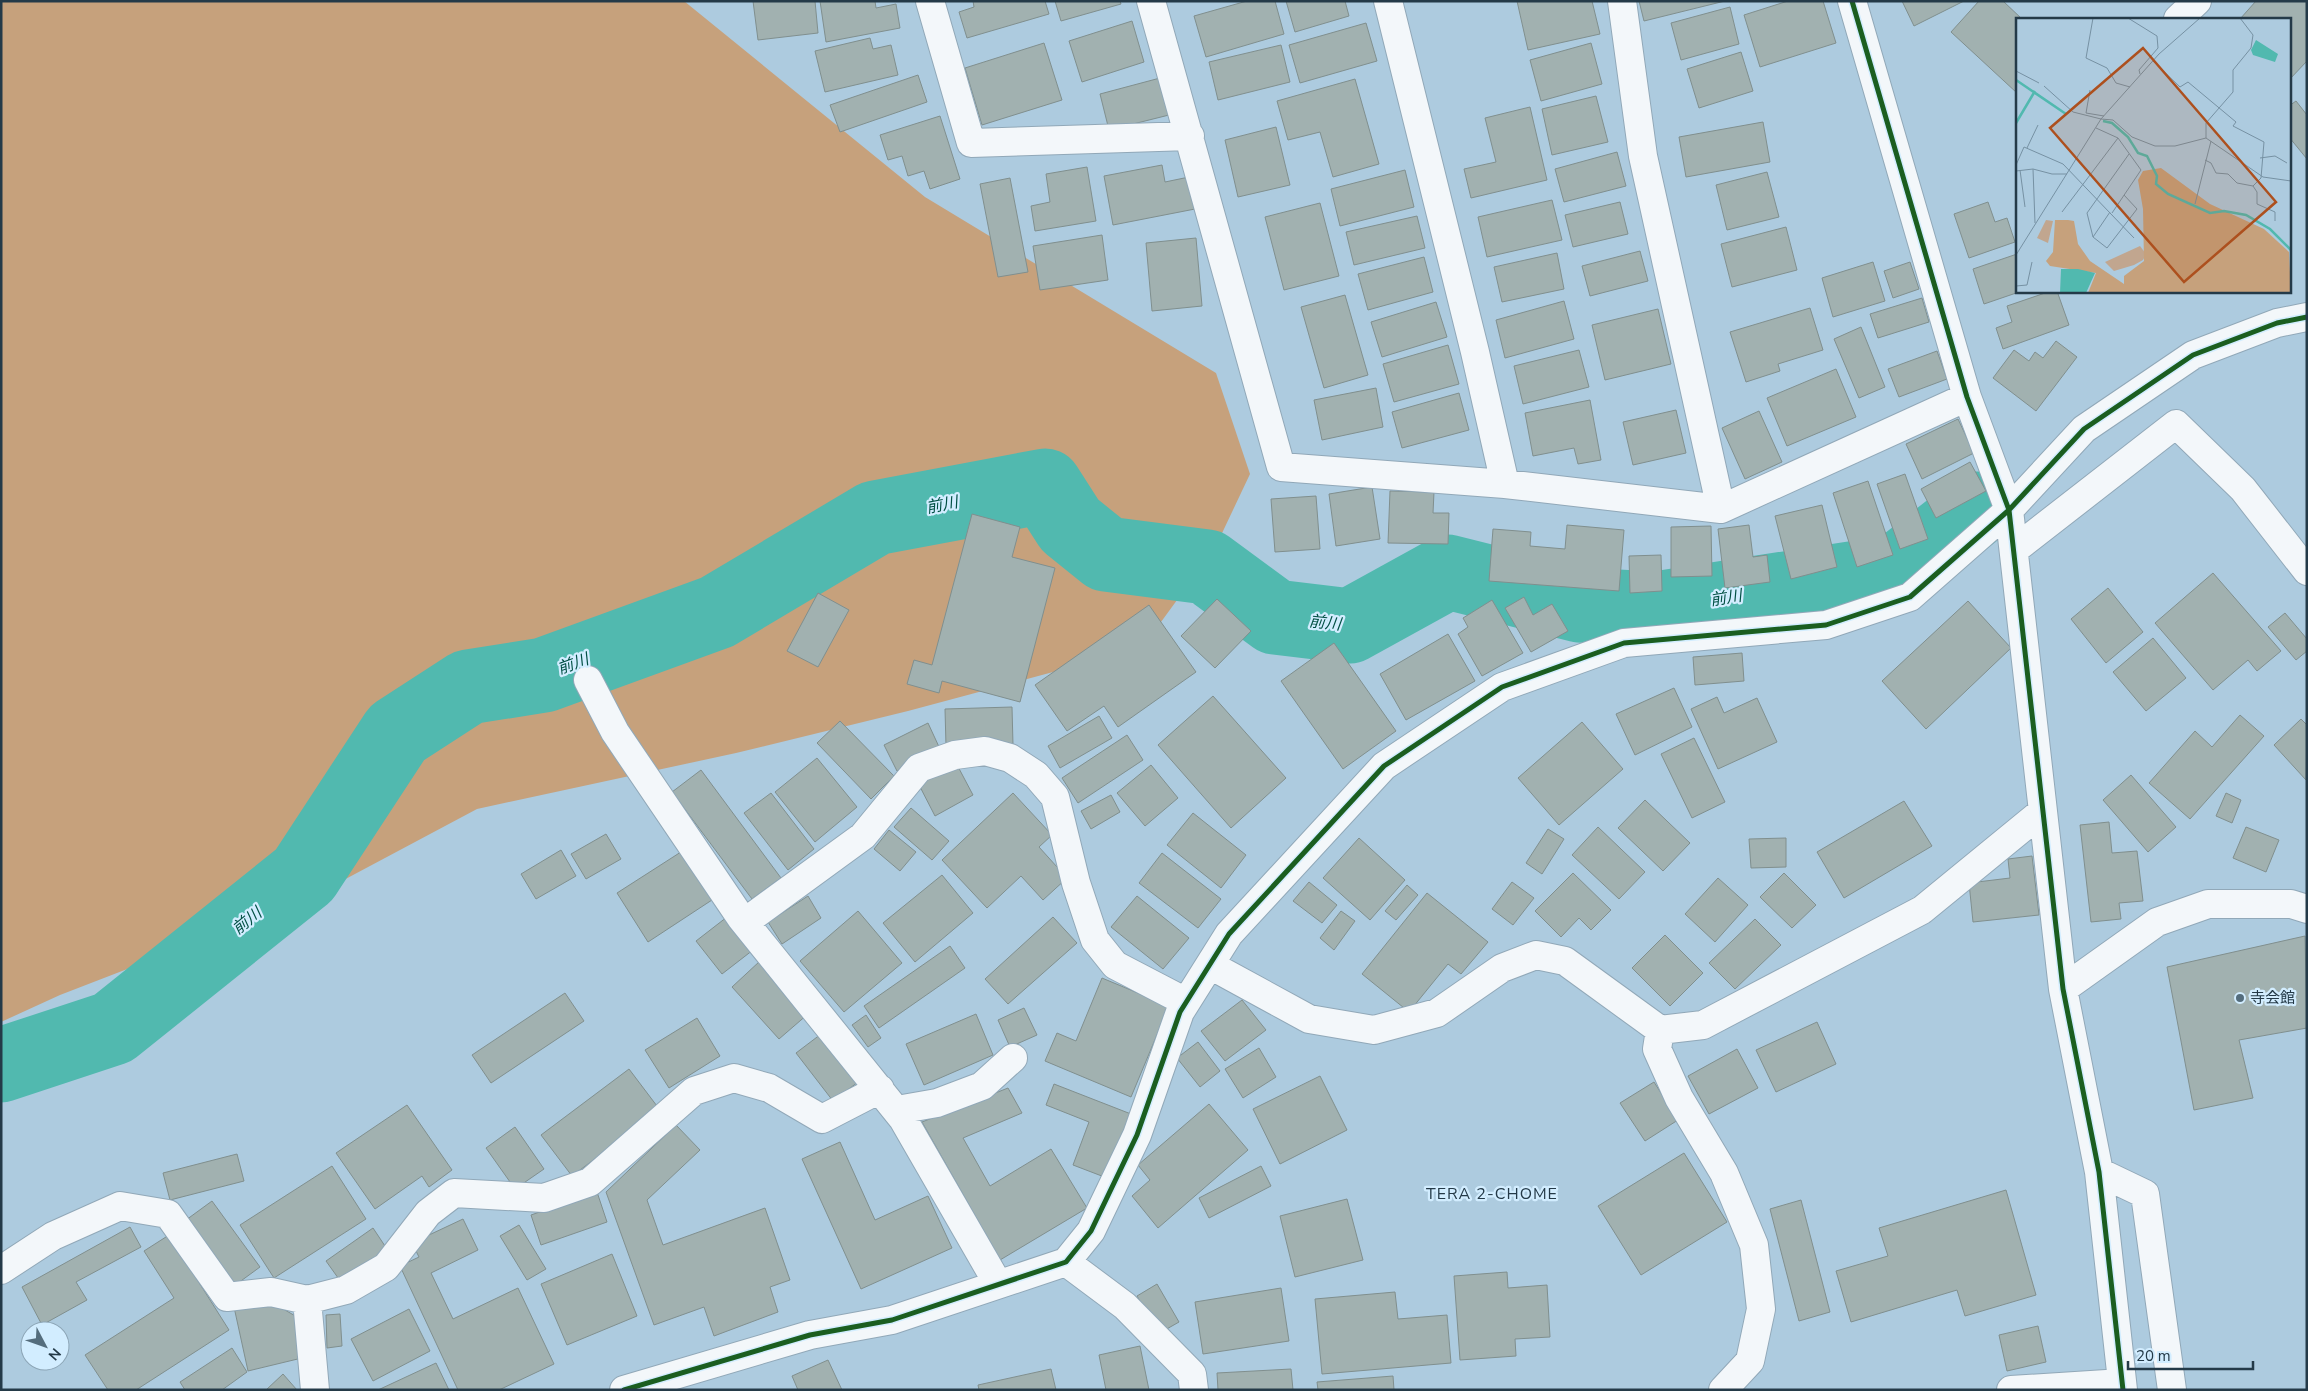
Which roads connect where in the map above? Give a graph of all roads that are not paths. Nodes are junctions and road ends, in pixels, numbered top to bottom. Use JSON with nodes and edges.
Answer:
{"nodes":[{"id":1,"x":930,"y":1,"type":"edge"},
{"id":2,"x":1151,"y":1,"type":"edge"},
{"id":3,"x":1388,"y":1,"type":"edge"},
{"id":4,"x":1622,"y":1,"type":"edge"},
{"id":5,"x":1852,"y":1,"type":"edge"},
{"id":6,"x":2197,"y":1,"type":"edge"},
{"id":7,"x":2179,"y":18,"type":"edge"},
{"id":8,"x":1190,"y":136,"type":"junction"},
{"id":9,"x":2307,"y":317,"type":"edge"},
{"id":10,"x":1967,"y":397,"type":"junction"},
{"id":11,"x":1505,"y":484,"type":"junction"},
{"id":12,"x":1721,"y":509,"type":"junction"},
{"id":13,"x":2009,"y":510,"type":"junction"},
{"id":14,"x":2014,"y":550,"type":"junction"},
{"id":15,"x":2307,"y":571,"type":"edge"},
{"id":16,"x":588,"y":680,"type":"dead end"},
{"id":17,"x":2043,"y":811,"type":"junction"},
{"id":18,"x":2307,"y":909,"type":"edge"},
{"id":19,"x":744,"y":922,"type":"junction"},
{"id":20,"x":1210,"y":965,"type":"junction"},
{"id":21,"x":2063,"y":989,"type":"junction"},
{"id":22,"x":1186,"y":1002,"type":"junction"},
{"id":23,"x":1660,"y":1030,"type":"junction"},
{"id":24,"x":1013,"y":1058,"type":"dead end"},
{"id":25,"x":880,"y":1089,"type":"junction"},
{"id":26,"x":897,"y":1110,"type":"junction"},
{"id":27,"x":2099,"y":1172,"type":"junction"},
{"id":28,"x":1066,"y":1262,"type":"junction"},
{"id":29,"x":1,"y":1270,"type":"edge"},
{"id":30,"x":998,"y":1284,"type":"junction"},
{"id":31,"x":307,"y":1300,"type":"junction"},
{"id":32,"x":2123,"y":1386,"type":"edge"},
{"id":33,"x":315,"y":1390,"type":"edge"},
{"id":34,"x":624,"y":1390,"type":"edge"},
{"id":35,"x":1194,"y":1390,"type":"edge"},
{"id":36,"x":1723,"y":1390,"type":"edge"},
{"id":37,"x":2011,"y":1390,"type":"edge"},
{"id":38,"x":2172,"y":1390,"type":"edge"}],
"edges":[{"from":1,"to":8,"type":"street"},
{"from":2,"to":8,"type":"street"},
{"from":3,"to":11,"type":"street"},
{"from":4,"to":12,"type":"street"},
{"from":5,"to":10,"type":"street"},
{"from":6,"to":7,"type":"street"},
{"from":8,"to":11,"type":"street"},
{"from":9,"to":13,"type":"street"},
{"from":10,"to":12,"type":"street"},
{"from":10,"to":13,"type":"street"},
{"from":11,"to":12,"type":"street"},
{"from":13,"to":14,"type":"street"},
{"from":13,"to":20,"type":"street"},
{"from":14,"to":15,"type":"street"},
{"from":14,"to":17,"type":"street"},
{"from":16,"to":19,"type":"street"},
{"from":17,"to":21,"type":"street"},
{"from":17,"to":23,"type":"street"},
{"from":18,"to":21,"type":"street"},
{"from":19,"to":22,"type":"street"},
{"from":19,"to":25,"type":"street"},
{"from":20,"to":22,"type":"street"},
{"from":20,"to":23,"type":"street"},
{"from":21,"to":27,"type":"street"},
{"from":22,"to":28,"type":"street"},
{"from":23,"to":36,"type":"street"},
{"from":24,"to":26,"type":"street"},
{"from":25,"to":26,"type":"street"},
{"from":25,"to":31,"type":"street"},
{"from":26,"to":30,"type":"street"},
{"from":27,"to":32,"type":"street"},
{"from":27,"to":38,"type":"street"},
{"from":28,"to":30,"type":"street"},
{"from":28,"to":35,"type":"street"},
{"from":29,"to":31,"type":"street"},
{"from":30,"to":34,"type":"street"},
{"from":31,"to":33,"type":"street"},
{"from":32,"to":37,"type":"street"}]}
